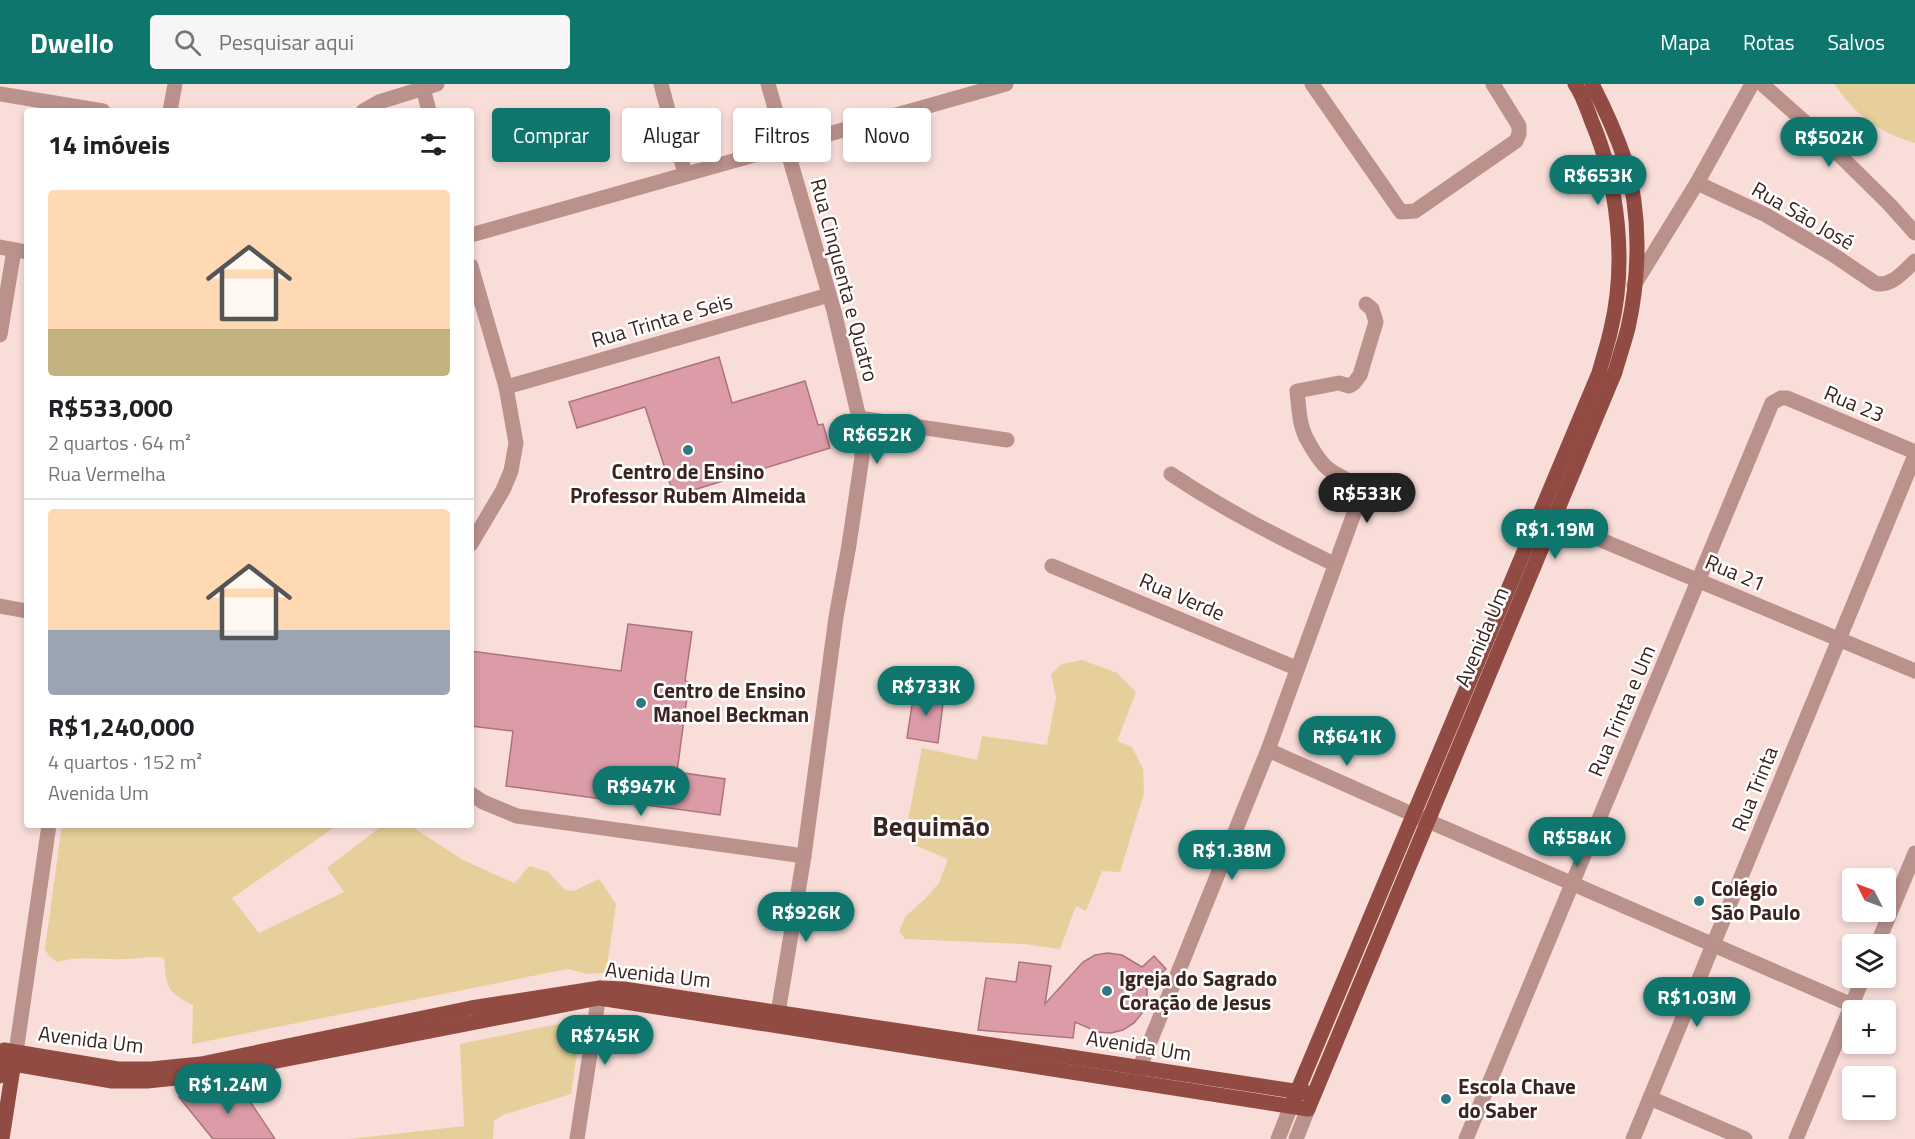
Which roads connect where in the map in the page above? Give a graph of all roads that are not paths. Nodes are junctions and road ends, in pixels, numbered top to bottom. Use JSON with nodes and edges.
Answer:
{"nodes":[{"id":1,"x":175,"y":84,"type":"edge"},
{"id":2,"x":661,"y":84,"type":"edge"},
{"id":3,"x":768,"y":84,"type":"edge"},
{"id":4,"x":1005,"y":84,"type":"edge"},
{"id":5,"x":1312,"y":84,"type":"edge"},
{"id":6,"x":1493,"y":84,"type":"edge"},
{"id":7,"x":1575,"y":84,"type":"edge"},
{"id":8,"x":1593,"y":84,"type":"edge"},
{"id":9,"x":1752,"y":84,"type":"edge"},
{"id":10,"x":1762,"y":84,"type":"edge"},
{"id":11,"x":427,"y":85,"type":"edge"},
{"id":12,"x":0,"y":94,"type":"edge"},
{"id":13,"x":85,"y":108,"type":"edge"},
{"id":14,"x":171,"y":108,"type":"edge"},
{"id":15,"x":368,"y":108,"type":"edge"},
{"id":16,"x":429,"y":108,"type":"edge"},
{"id":17,"x":775,"y":108,"type":"edge"},
{"id":18,"x":831,"y":133,"type":"edge"},
{"id":19,"x":733,"y":161,"type":"edge"},
{"id":20,"x":790,"y":162,"type":"edge"},
{"id":21,"x":685,"y":174,"type":"junction"},
{"id":22,"x":1697,"y":183,"type":"junction"},
{"id":23,"x":1915,"y":233,"type":"edge"},
{"id":24,"x":474,"y":234,"type":"edge"},
{"id":25,"x":14,"y":250,"type":"edge"},
{"id":26,"x":1915,"y":261,"type":"edge"},
{"id":27,"x":474,"y":276,"type":"edge"},
{"id":28,"x":1634,"y":285,"type":"junction"},
{"id":29,"x":829,"y":295,"type":"junction"},
{"id":30,"x":1366,"y":304,"type":"dead end"},
{"id":31,"x":0,"y":335,"type":"edge"},
{"id":32,"x":507,"y":387,"type":"junction"},
{"id":33,"x":1776,"y":400,"type":"joint"},
{"id":34,"x":859,"y":418,"type":"junction"},
{"id":35,"x":1006,"y":440,"type":"dead end"},
{"id":36,"x":1915,"y":454,"type":"edge"},
{"id":37,"x":1170,"y":474,"type":"dead end"},
{"id":38,"x":1539,"y":514,"type":"junction"},
{"id":39,"x":1554,"y":520,"type":"junction"},
{"id":40,"x":474,"y":539,"type":"edge"},
{"id":41,"x":1334,"y":564,"type":"junction"},
{"id":42,"x":1052,"y":566,"type":"dead end"},
{"id":43,"x":1699,"y":580,"type":"junction"},
{"id":44,"x":0,"y":606,"type":"edge"},
{"id":45,"x":24,"y":610,"type":"edge"},
{"id":46,"x":1839,"y":640,"type":"junction"},
{"id":47,"x":1296,"y":668,"type":"junction"},
{"id":48,"x":1915,"y":671,"type":"edge"},
{"id":49,"x":1268,"y":750,"type":"junction"},
{"id":50,"x":474,"y":796,"type":"edge"},
{"id":51,"x":1412,"y":814,"type":"junction"},
{"id":52,"x":1428,"y":821,"type":"junction"},
{"id":53,"x":48,"y":828,"type":"edge"},
{"id":54,"x":1915,"y":853,"type":"edge"},
{"id":55,"x":804,"y":856,"type":"junction"},
{"id":56,"x":1572,"y":884,"type":"junction"},
{"id":57,"x":1882,"y":934,"type":"edge"},
{"id":58,"x":1713,"y":945,"type":"junction"},
{"id":59,"x":599,"y":993,"type":"junction"},
{"id":60,"x":1842,"y":1001,"type":"edge"},
{"id":61,"x":777,"y":1018,"type":"junction"},
{"id":62,"x":1842,"y":1029,"type":"edge"},
{"id":63,"x":6,"y":1059,"type":"edge"},
{"id":64,"x":1137,"y":1074,"type":"junction"},
{"id":65,"x":1297,"y":1091,"type":"junction"},
{"id":66,"x":1314,"y":1094,"type":"junction"},
{"id":67,"x":1650,"y":1098,"type":"junction"},
{"id":68,"x":1291,"y":1106,"type":"junction"},
{"id":69,"x":1308,"y":1109,"type":"junction"},
{"id":70,"x":2,"y":1139,"type":"edge"},
{"id":71,"x":577,"y":1139,"type":"edge"},
{"id":72,"x":1278,"y":1139,"type":"edge"},
{"id":73,"x":1296,"y":1139,"type":"edge"},
{"id":74,"x":1466,"y":1139,"type":"edge"},
{"id":75,"x":1633,"y":1139,"type":"edge"},
{"id":76,"x":1745,"y":1139,"type":"edge"},
{"id":77,"x":1796,"y":1139,"type":"edge"}],
"edges":[{"from":1,"to":14,"type":"street"},
{"from":2,"to":21,"type":"street"},
{"from":3,"to":17,"type":"street","name":"Rua Cinquenta e Quatro"},
{"from":4,"to":18,"type":"street"},
{"from":5,"to":6,"type":"street"},
{"from":7,"to":38,"type":"main road","name":"Avenida Um"},
{"from":8,"to":28,"type":"main road","name":"Avenida Um"},
{"from":9,"to":22,"type":"street"},
{"from":10,"to":23,"type":"street"},
{"from":11,"to":15,"type":"street"},
{"from":11,"to":16,"type":"street"},
{"from":12,"to":13,"type":"street"},
{"from":19,"to":21,"type":"street"},
{"from":20,"to":29,"type":"street","name":"Rua Cinquenta e Quatro"},
{"from":21,"to":24,"type":"street"},
{"from":22,"to":26,"type":"street","name":"Rua São José"},
{"from":22,"to":28,"type":"street"},
{"from":25,"to":31,"type":"street"},
{"from":27,"to":32,"type":"street"},
{"from":28,"to":39,"type":"main road","name":"Avenida Um"},
{"from":29,"to":32,"type":"street","name":"Rua Trinta e Seis"},
{"from":29,"to":34,"type":"street","name":"Rua Cinquenta e Quatro"},
{"from":30,"to":41,"type":"street"},
{"from":32,"to":40,"type":"street"},
{"from":33,"to":36,"type":"street","name":"Rua 23"},
{"from":33,"to":43,"type":"street","name":"Rua Trinta e Um"},
{"from":34,"to":35,"type":"street"},
{"from":34,"to":55,"type":"street","name":"Rua Cinquenta e Quatro"},
{"from":36,"to":46,"type":"street","name":"Rua Trinta"},
{"from":37,"to":41,"type":"street"},
{"from":38,"to":39,"type":"street","name":"Rua 21"},
{"from":38,"to":51,"type":"main road","name":"Avenida Um"},
{"from":39,"to":43,"type":"street","name":"Rua 21"},
{"from":39,"to":52,"type":"main road","name":"Avenida Um"},
{"from":41,"to":47,"type":"street"},
{"from":42,"to":47,"type":"street","name":"Rua Verde"},
{"from":43,"to":46,"type":"street","name":"Rua 21"},
{"from":43,"to":56,"type":"street","name":"Rua Trinta e Um"},
{"from":44,"to":45,"type":"street"},
{"from":46,"to":48,"type":"street","name":"Rua 21"},
{"from":46,"to":58,"type":"street","name":"Rua Trinta"},
{"from":47,"to":49,"type":"street"},
{"from":49,"to":51,"type":"street"},
{"from":49,"to":64,"type":"street"},
{"from":50,"to":55,"type":"street"},
{"from":51,"to":52,"type":"street"},
{"from":51,"to":65,"type":"main road","name":"Avenida Um"},
{"from":52,"to":56,"type":"street"},
{"from":52,"to":66,"type":"main road","name":"Avenida Um"},
{"from":53,"to":63,"type":"street"},
{"from":54,"to":57,"type":"street"},
{"from":55,"to":61,"type":"street","name":"Rua Cinquenta e Quatro"},
{"from":56,"to":58,"type":"street"},
{"from":56,"to":74,"type":"street","name":"Rua Trinta e Um"},
{"from":58,"to":60,"type":"street"},
{"from":58,"to":67,"type":"street","name":"Rua Trinta"},
{"from":59,"to":61,"type":"main road","name":"Avenida Um"},
{"from":59,"to":63,"type":"main road","name":"Avenida Um"},
{"from":59,"to":71,"type":"street"},
{"from":61,"to":64,"type":"main road","name":"Avenida Um"},
{"from":62,"to":77,"type":"street"},
{"from":63,"to":70,"type":"main road","name":"Avenida Um"},
{"from":64,"to":65,"type":"main road","name":"Avenida Um"},
{"from":64,"to":68,"type":"main road","name":"Avenida Um"},
{"from":65,"to":66,"type":"main road","name":"Avenida Um"},
{"from":65,"to":68,"type":"main road","name":"Avenida Um"},
{"from":66,"to":69,"type":"main road","name":"Avenida Um"},
{"from":67,"to":75,"type":"street","name":"Rua Trinta"},
{"from":67,"to":76,"type":"street"},
{"from":68,"to":69,"type":"main road","name":"Avenida Um"},
{"from":68,"to":72,"type":"street","name":"Avenida Um"},
{"from":69,"to":73,"type":"street","name":"Avenida Um"}]}
